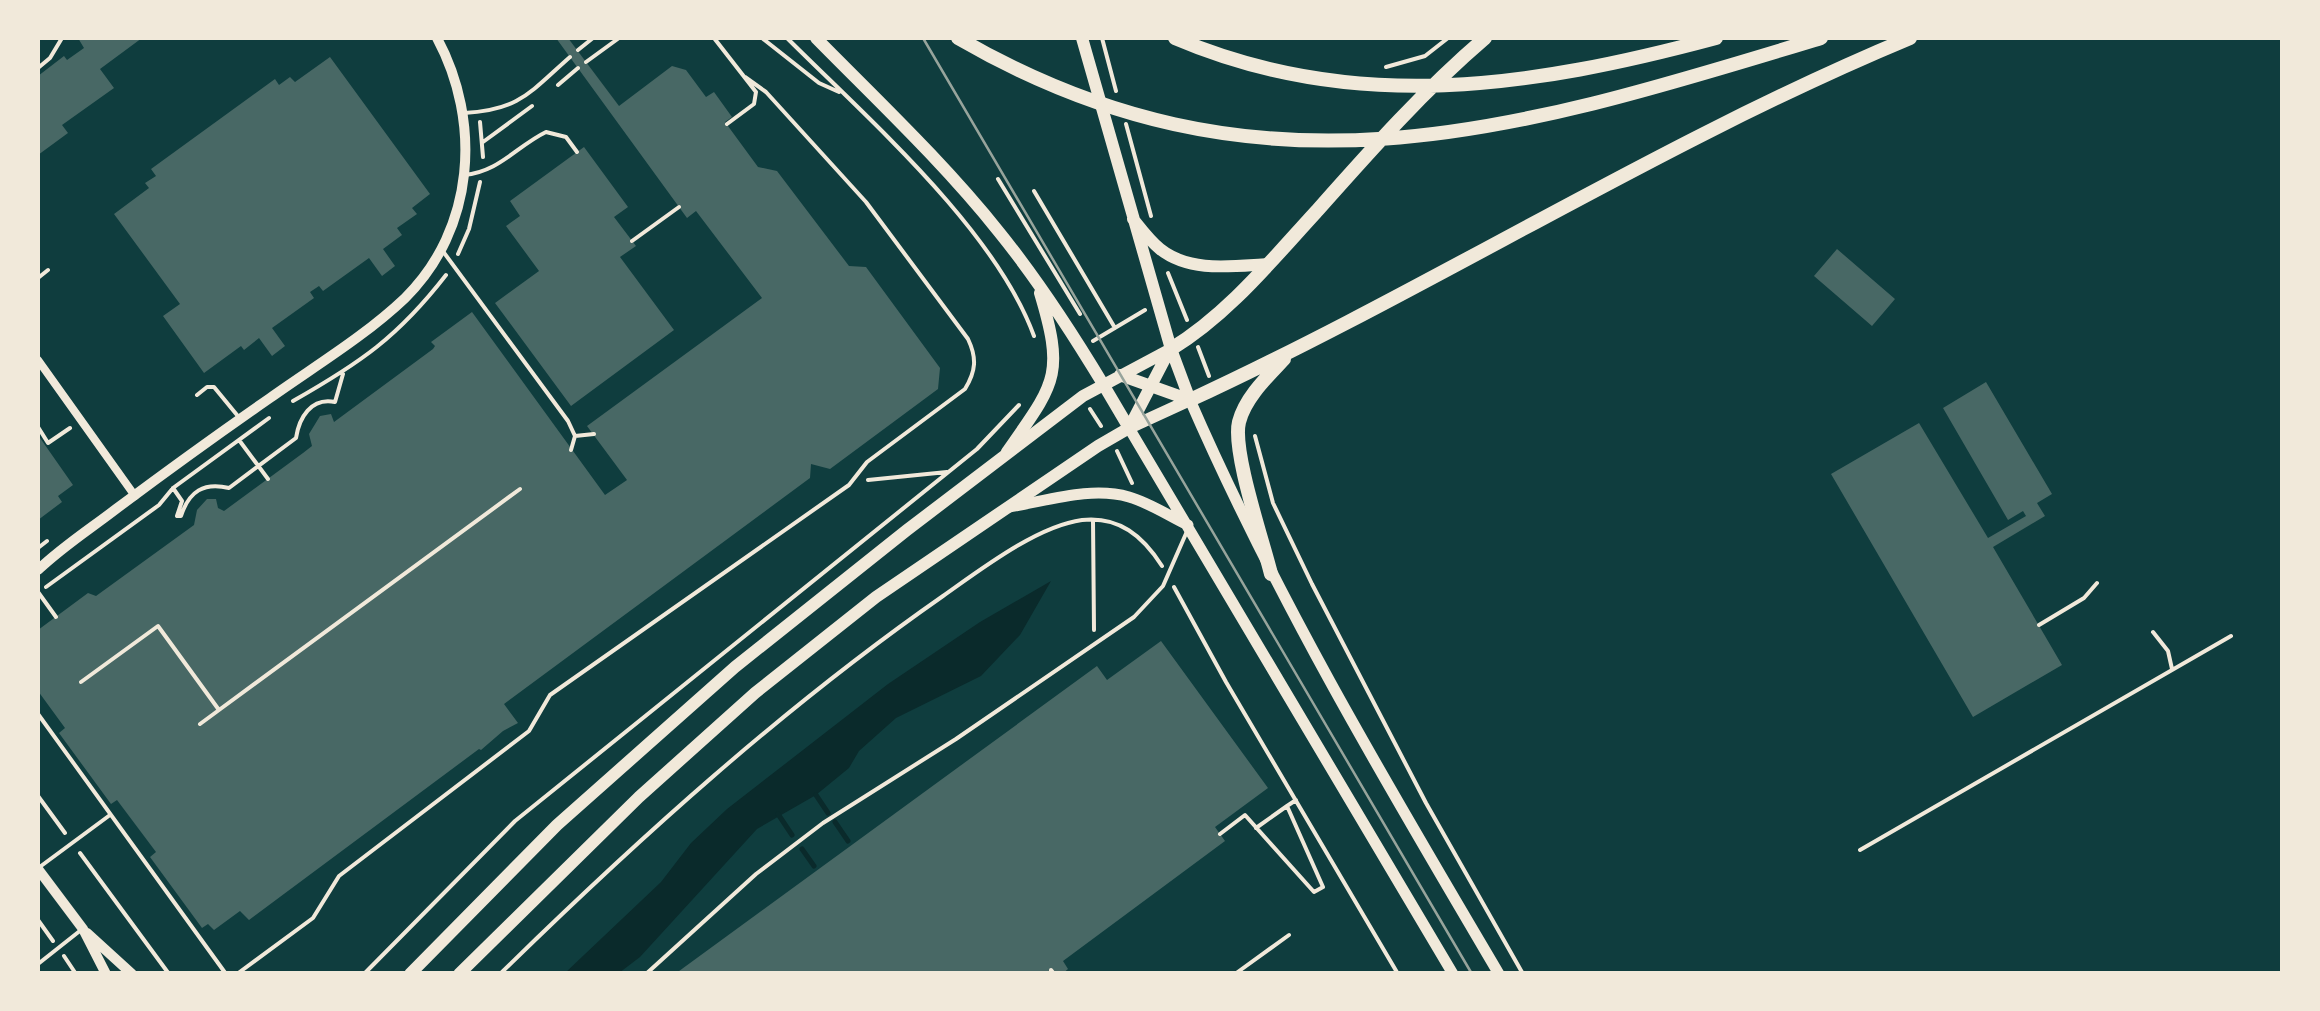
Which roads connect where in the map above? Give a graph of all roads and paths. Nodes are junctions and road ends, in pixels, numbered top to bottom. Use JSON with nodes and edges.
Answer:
{"nodes":[{"id":1,"x":62,"y":38,"type":"edge"},
{"id":2,"x":437,"y":38,"type":"edge"},
{"id":3,"x":593,"y":38,"type":"edge"},
{"id":4,"x":619,"y":38,"type":"edge"},
{"id":5,"x":714,"y":38,"type":"edge"},
{"id":6,"x":762,"y":38,"type":"edge"},
{"id":7,"x":787,"y":38,"type":"edge"},
{"id":8,"x":816,"y":38,"type":"edge"},
{"id":9,"x":958,"y":38,"type":"edge"},
{"id":10,"x":1082,"y":38,"type":"edge"},
{"id":11,"x":1102,"y":38,"type":"edge"},
{"id":12,"x":1175,"y":38,"type":"edge"},
{"id":13,"x":1448,"y":38,"type":"edge"},
{"id":14,"x":1486,"y":38,"type":"edge"},
{"id":15,"x":1716,"y":38,"type":"edge"},
{"id":16,"x":1821,"y":38,"type":"edge"},
{"id":17,"x":1910,"y":38,"type":"edge"},
{"id":18,"x":578,"y":50,"type":"dead end"},
{"id":19,"x":570,"y":57,"type":"dead end"},
{"id":20,"x":586,"y":62,"type":"dead end"},
{"id":21,"x":38,"y":68,"type":"edge"},
{"id":22,"x":1372,"y":68,"type":"dead end"},
{"id":23,"x":745,"y":77,"type":"junction"},
{"id":24,"x":842,"y":92,"type":"junction"},
{"id":25,"x":1117,"y":92,"type":"dead end"},
{"id":26,"x":1122,"y":110,"type":"dead end"},
{"id":27,"x":464,"y":114,"type":"junction"},
{"id":28,"x":726,"y":124,"type":"dead end"},
{"id":29,"x":578,"y":152,"type":"dead end"},
{"id":30,"x":464,"y":176,"type":"junction"},
{"id":31,"x":998,"y":180,"type":"dead end"},
{"id":32,"x":1034,"y":191,"type":"dead end"},
{"id":33,"x":678,"y":207,"type":"dead end"},
{"id":34,"x":1130,"y":216,"type":"junction"},
{"id":35,"x":1152,"y":218,"type":"dead end"},
{"id":36,"x":632,"y":241,"type":"dead end"},
{"id":37,"x":1160,"y":249,"type":"junction"},
{"id":38,"x":442,"y":250,"type":"junction"},
{"id":39,"x":1268,"y":264,"type":"junction"},
{"id":40,"x":48,"y":270,"type":"dead end"},
{"id":41,"x":38,"y":278,"type":"edge"},
{"id":42,"x":1037,"y":281,"type":"junction"},
{"id":43,"x":1175,"y":292,"type":"junction"},
{"id":44,"x":1157,"y":303,"type":"junction"},
{"id":45,"x":1086,"y":324,"type":"dead end"},
{"id":46,"x":1116,"y":328,"type":"junction"},
{"id":47,"x":1193,"y":336,"type":"junction"},
{"id":48,"x":1036,"y":344,"type":"dead end"},
{"id":49,"x":1082,"y":348,"type":"junction"},
{"id":50,"x":1170,"y":349,"type":"junction"},
{"id":51,"x":1291,"y":351,"type":"junction"},
{"id":52,"x":38,"y":360,"type":"edge"},
{"id":53,"x":343,"y":374,"type":"dead end"},
{"id":54,"x":1120,"y":374,"type":"junction"},
{"id":55,"x":1103,"y":384,"type":"junction"},
{"id":56,"x":1151,"y":385,"type":"junction"},
{"id":57,"x":1215,"y":388,"type":"junction"},
{"id":58,"x":197,"y":395,"type":"dead end"},
{"id":59,"x":1023,"y":400,"type":"dead end"},
{"id":60,"x":1190,"y":400,"type":"junction"},
{"id":61,"x":240,"y":419,"type":"junction"},
{"id":62,"x":1239,"y":422,"type":"junction"},
{"id":63,"x":38,"y":428,"type":"edge"},
{"id":64,"x":1129,"y":428,"type":"junction"},
{"id":65,"x":594,"y":434,"type":"dead end"},
{"id":66,"x":58,"y":436,"type":"dead end"},
{"id":67,"x":575,"y":436,"type":"junction"},
{"id":68,"x":239,"y":440,"type":"dead end"},
{"id":69,"x":572,"y":450,"type":"dead end"},
{"id":70,"x":1006,"y":452,"type":"junction"},
{"id":71,"x":259,"y":466,"type":"junction"},
{"id":72,"x":948,"y":472,"type":"junction"},
{"id":73,"x":268,"y":478,"type":"dead end"},
{"id":74,"x":848,"y":485,"type":"junction"},
{"id":75,"x":173,"y":488,"type":"dead end"},
{"id":76,"x":520,"y":490,"type":"dead end"},
{"id":77,"x":135,"y":496,"type":"junction"},
{"id":78,"x":1005,"y":508,"type":"junction"},
{"id":79,"x":1093,"y":520,"type":"junction"},
{"id":80,"x":1190,"y":526,"type":"junction"},
{"id":81,"x":38,"y":570,"type":"edge"},
{"id":82,"x":1167,"y":574,"type":"junction"},
{"id":83,"x":1271,"y":574,"type":"junction"},
{"id":84,"x":2097,"y":583,"type":"dead end"},
{"id":85,"x":38,"y":592,"type":"edge"},
{"id":86,"x":56,"y":617,"type":"dead end"},
{"id":87,"x":2039,"y":625,"type":"dead end"},
{"id":88,"x":2154,"y":632,"type":"dead end"},
{"id":89,"x":2231,"y":636,"type":"dead end"},
{"id":90,"x":1094,"y":647,"type":"junction"},
{"id":91,"x":2172,"y":669,"type":"junction"},
{"id":92,"x":81,"y":682,"type":"dead end"},
{"id":93,"x":219,"y":710,"type":"junction"},
{"id":94,"x":38,"y":714,"type":"edge"},
{"id":95,"x":200,"y":724,"type":"dead end"},
{"id":96,"x":38,"y":796,"type":"edge"},
{"id":97,"x":1296,"y":800,"type":"junction"},
{"id":98,"x":1287,"y":806,"type":"junction"},
{"id":99,"x":112,"y":815,"type":"junction"},
{"id":100,"x":1256,"y":828,"type":"junction"},
{"id":101,"x":1220,"y":834,"type":"dead end"},
{"id":102,"x":72,"y":843,"type":"junction"},
{"id":103,"x":1860,"y":850,"type":"dead end"},
{"id":104,"x":38,"y":869,"type":"edge"},
{"id":105,"x":83,"y":929,"type":"junction"},
{"id":106,"x":1289,"y":935,"type":"dead end"},
{"id":107,"x":38,"y":964,"type":"edge"},
{"id":108,"x":106,"y":974,"type":"edge"},
{"id":109,"x":132,"y":974,"type":"edge"},
{"id":110,"x":169,"y":974,"type":"edge"},
{"id":111,"x":226,"y":974,"type":"edge"},
{"id":112,"x":237,"y":974,"type":"edge"},
{"id":113,"x":364,"y":974,"type":"edge"},
{"id":114,"x":410,"y":974,"type":"edge"},
{"id":115,"x":459,"y":974,"type":"edge"},
{"id":116,"x":500,"y":974,"type":"edge"},
{"id":117,"x":646,"y":974,"type":"edge"},
{"id":118,"x":1235,"y":974,"type":"edge"},
{"id":119,"x":1398,"y":974,"type":"edge"},
{"id":120,"x":1453,"y":974,"type":"edge"},
{"id":121,"x":1498,"y":974,"type":"edge"},
{"id":122,"x":1523,"y":974,"type":"edge"}],
"edges":[{"from":1,"to":21,"type":"path"},
{"from":2,"to":27,"type":"street"},
{"from":3,"to":18,"type":"lane"},
{"from":4,"to":20,"type":"path"},
{"from":5,"to":23,"type":"lane"},
{"from":6,"to":24,"type":"path"},
{"from":7,"to":24,"type":"path"},
{"from":8,"to":42,"type":"main road"},
{"from":9,"to":16,"type":"highway"},
{"from":10,"to":34,"type":"main road"},
{"from":11,"to":25,"type":"path"},
{"from":12,"to":15,"type":"highway"},
{"from":13,"to":22,"type":"path"},
{"from":14,"to":39,"type":"highway"},
{"from":17,"to":51,"type":"highway"},
{"from":19,"to":27,"type":"lane"},
{"from":23,"to":28,"type":"lane"},
{"from":23,"to":74,"type":"lane"},
{"from":24,"to":48,"type":"path"},
{"from":26,"to":35,"type":"path"},
{"from":27,"to":30,"type":"street"},
{"from":29,"to":30,"type":"lane"},
{"from":30,"to":38,"type":"street"},
{"from":31,"to":45,"type":"path"},
{"from":32,"to":46,"type":"path"},
{"from":33,"to":36,"type":"path"},
{"from":34,"to":37,"type":"main road"},
{"from":34,"to":44,"type":"main road"},
{"from":37,"to":39,"type":"main road"},
{"from":37,"to":43,"type":"path"},
{"from":38,"to":61,"type":"street"},
{"from":38,"to":67,"type":"lane"},
{"from":39,"to":47,"type":"highway"},
{"from":40,"to":41,"type":"lane"},
{"from":42,"to":49,"type":"main road"},
{"from":42,"to":70,"type":"main road"},
{"from":43,"to":44,"type":"path"},
{"from":43,"to":47,"type":"path"},
{"from":44,"to":46,"type":"path"},
{"from":44,"to":50,"type":"main road"},
{"from":46,"to":49,"type":"path"},
{"from":47,"to":50,"type":"highway"},
{"from":47,"to":57,"type":"path"},
{"from":49,"to":55,"type":"main road"},
{"from":50,"to":54,"type":"main road"},
{"from":50,"to":56,"type":"main road"},
{"from":50,"to":60,"type":"main road"},
{"from":51,"to":57,"type":"highway"},
{"from":51,"to":62,"type":"highway"},
{"from":52,"to":77,"type":"street"},
{"from":53,"to":71,"type":"path"},
{"from":54,"to":55,"type":"main road"},
{"from":54,"to":56,"type":"main road"},
{"from":55,"to":64,"type":"main road"},
{"from":55,"to":70,"type":"main road"},
{"from":56,"to":60,"type":"main road"},
{"from":56,"to":64,"type":"main road"},
{"from":57,"to":60,"type":"highway"},
{"from":58,"to":61,"type":"lane"},
{"from":59,"to":72,"type":"path"},
{"from":60,"to":64,"type":"main road"},
{"from":60,"to":83,"type":"main road"},
{"from":61,"to":77,"type":"street"},
{"from":62,"to":83,"type":"highway"},
{"from":62,"to":122,"type":"path"},
{"from":63,"to":66,"type":"path"},
{"from":64,"to":78,"type":"main road"},
{"from":64,"to":80,"type":"main road"},
{"from":65,"to":67,"type":"lane"},
{"from":67,"to":69,"type":"lane"},
{"from":68,"to":71,"type":"path"},
{"from":70,"to":114,"type":"main road"},
{"from":71,"to":73,"type":"path"},
{"from":71,"to":75,"type":"path"},
{"from":72,"to":74,"type":"path"},
{"from":72,"to":113,"type":"path"},
{"from":74,"to":112,"type":"lane"},
{"from":76,"to":93,"type":"lane"},
{"from":77,"to":81,"type":"street"},
{"from":78,"to":80,"type":"main road"},
{"from":78,"to":115,"type":"main road"},
{"from":79,"to":82,"type":"path"},
{"from":79,"to":90,"type":"path"},
{"from":79,"to":116,"type":"path"},
{"from":80,"to":82,"type":"lane"},
{"from":80,"to":120,"type":"main road"},
{"from":82,"to":90,"type":"lane"},
{"from":82,"to":97,"type":"path"},
{"from":83,"to":121,"type":"main road"},
{"from":84,"to":87,"type":"path"},
{"from":85,"to":86,"type":"lane"},
{"from":88,"to":91,"type":"path"},
{"from":89,"to":91,"type":"path"},
{"from":90,"to":117,"type":"lane"},
{"from":91,"to":103,"type":"path"},
{"from":92,"to":93,"type":"lane"},
{"from":93,"to":95,"type":"lane"},
{"from":94,"to":99,"type":"lane"},
{"from":96,"to":102,"type":"path"},
{"from":97,"to":98,"type":"path"},
{"from":97,"to":119,"type":"path"},
{"from":98,"to":100,"type":"path"},
{"from":98,"to":100,"type":"path"},
{"from":99,"to":102,"type":"lane"},
{"from":99,"to":111,"type":"lane"},
{"from":100,"to":101,"type":"path"},
{"from":102,"to":104,"type":"lane"},
{"from":102,"to":110,"type":"path"},
{"from":104,"to":105,"type":"street"},
{"from":105,"to":107,"type":"lane"},
{"from":105,"to":108,"type":"street"},
{"from":105,"to":109,"type":"street"},
{"from":106,"to":118,"type":"lane"}]}
